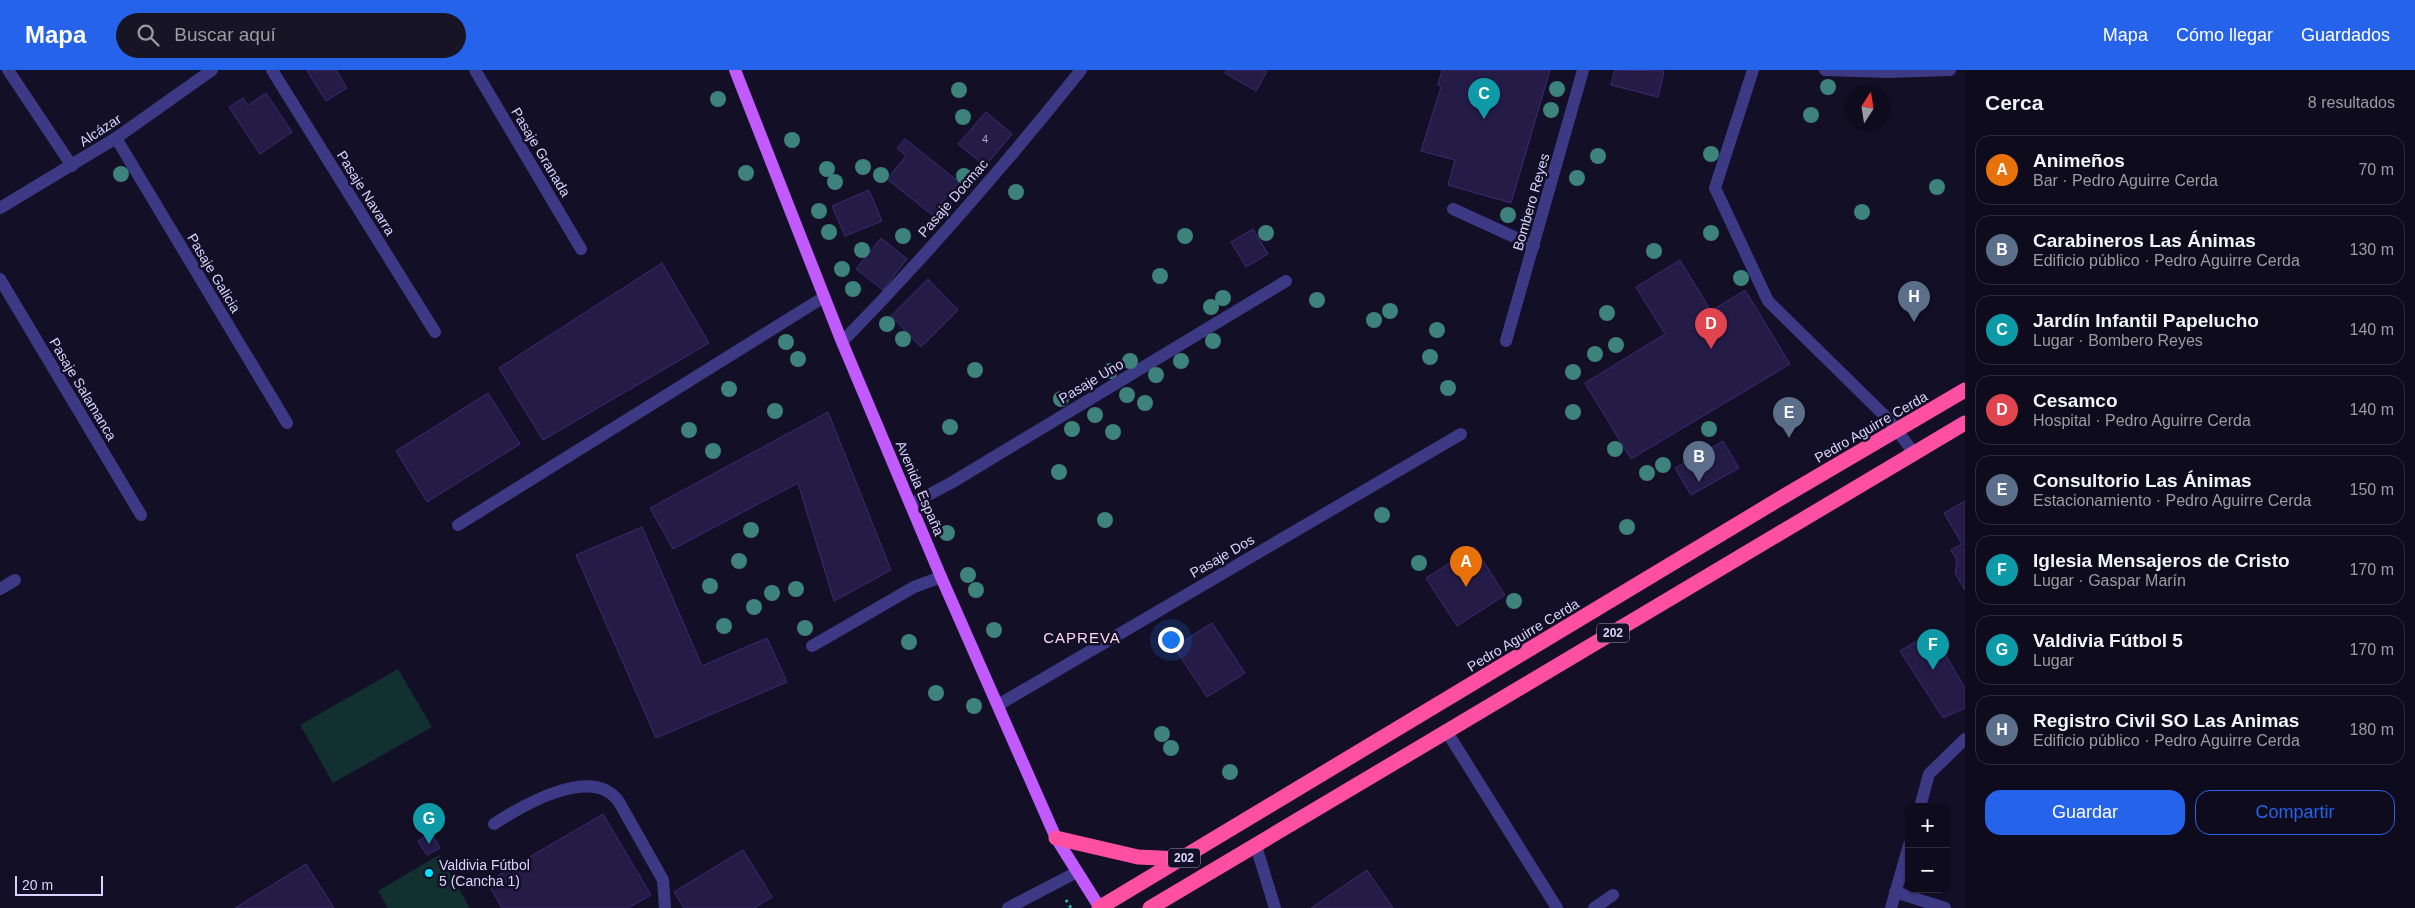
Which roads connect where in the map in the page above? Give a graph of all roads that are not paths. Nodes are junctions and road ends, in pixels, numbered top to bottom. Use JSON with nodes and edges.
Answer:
{"nodes":[{"id":1,"x":8,"y":70,"type":"edge"},
{"id":2,"x":212,"y":70,"type":"edge"},
{"id":3,"x":272,"y":70,"type":"edge"},
{"id":4,"x":475,"y":70,"type":"edge"},
{"id":5,"x":735,"y":70,"type":"edge"},
{"id":6,"x":1081,"y":70,"type":"edge"},
{"id":7,"x":1583,"y":70,"type":"edge"},
{"id":8,"x":1753,"y":70,"type":"edge"},
{"id":9,"x":1825,"y":70,"type":"edge"},
{"id":10,"x":1950,"y":70,"type":"edge"},
{"id":11,"x":116,"y":138,"type":"junction"},
{"id":12,"x":72,"y":166,"type":"junction"},
{"id":13,"x":0,"y":208,"type":"edge"},
{"id":14,"x":1453,"y":209,"type":"dead end"},
{"id":15,"x":1534,"y":246,"type":"junction"},
{"id":16,"x":581,"y":249,"type":"dead end"},
{"id":17,"x":0,"y":279,"type":"edge"},
{"id":18,"x":1286,"y":282,"type":"dead end"},
{"id":19,"x":824,"y":297,"type":"junction"},
{"id":20,"x":435,"y":332,"type":"dead end"},
{"id":21,"x":1506,"y":341,"type":"dead end"},
{"id":22,"x":842,"y":342,"type":"junction"},
{"id":23,"x":1965,"y":390,"type":"edge"},
{"id":24,"x":287,"y":423,"type":"dead end"},
{"id":25,"x":1965,"y":423,"type":"edge"},
{"id":26,"x":1898,"y":430,"type":"junction"},
{"id":27,"x":1461,"y":434,"type":"dead end"},
{"id":28,"x":1914,"y":453,"type":"junction"},
{"id":29,"x":911,"y":504,"type":"junction"},
{"id":30,"x":141,"y":515,"type":"dead end"},
{"id":31,"x":458,"y":525,"type":"dead end"},
{"id":32,"x":942,"y":577,"type":"junction"},
{"id":33,"x":16,"y":580,"type":"dead end"},
{"id":34,"x":0,"y":589,"type":"edge"},
{"id":35,"x":812,"y":646,"type":"dead end"},
{"id":36,"x":998,"y":704,"type":"junction"},
{"id":37,"x":1448,"y":732,"type":"junction"},
{"id":38,"x":1965,"y":739,"type":"edge"},
{"id":39,"x":1921,"y":803,"type":"edge"},
{"id":40,"x":494,"y":824,"type":"dead end"},
{"id":41,"x":1056,"y":838,"type":"junction"},
{"id":42,"x":1256,"y":846,"type":"junction"},
{"id":43,"x":1908,"y":848,"type":"edge"},
{"id":44,"x":1183,"y":859,"type":"junction"},
{"id":45,"x":1077,"y":872,"type":"junction"},
{"id":46,"x":1895,"y":892,"type":"junction"},
{"id":47,"x":1613,"y":895,"type":"dead end"},
{"id":48,"x":665,"y":908,"type":"edge"},
{"id":49,"x":1008,"y":908,"type":"edge"},
{"id":50,"x":1099,"y":908,"type":"edge"},
{"id":51,"x":1150,"y":908,"type":"edge"},
{"id":52,"x":1275,"y":908,"type":"edge"},
{"id":53,"x":1558,"y":908,"type":"edge"},
{"id":54,"x":1594,"y":908,"type":"edge"},
{"id":55,"x":1891,"y":908,"type":"edge"},
{"id":56,"x":1945,"y":908,"type":"edge"}],
"edges":[{"from":1,"to":12,"type":"street"},
{"from":2,"to":11,"type":"street","name":"Alcázar"},
{"from":3,"to":20,"type":"street","name":"Pasaje Navarra"},
{"from":4,"to":16,"type":"street","name":"Pasaje Granada"},
{"from":5,"to":19,"type":"main road","name":"Avenida España"},
{"from":6,"to":22,"type":"street","name":"Pasaje Docmac"},
{"from":7,"to":15,"type":"street","name":"Bombero Reyes"},
{"from":8,"to":26,"type":"street"},
{"from":9,"to":10,"type":"street"},
{"from":11,"to":12,"type":"street","name":"Alcázar"},
{"from":11,"to":24,"type":"street","name":"Pasaje Galicia"},
{"from":12,"to":13,"type":"street","name":"Alcázar"},
{"from":14,"to":15,"type":"street"},
{"from":15,"to":21,"type":"street","name":"Bombero Reyes"},
{"from":17,"to":30,"type":"street","name":"Pasaje Salamanca"},
{"from":18,"to":29,"type":"street","name":"Pasaje Uno"},
{"from":19,"to":22,"type":"main road","name":"Avenida España"},
{"from":19,"to":31,"type":"street"},
{"from":22,"to":29,"type":"main road","name":"Avenida España"},
{"from":23,"to":26,"type":"highway","name":"Pedro Aguirre Cerda","number":"202"},
{"from":25,"to":28,"type":"highway","number":"202"},
{"from":26,"to":28,"type":"street"},
{"from":26,"to":44,"type":"highway","name":"Pedro Aguirre Cerda","number":"202"},
{"from":27,"to":36,"type":"street","name":"Pasaje Dos"},
{"from":28,"to":37,"type":"highway","number":"202"},
{"from":29,"to":32,"type":"main road","name":"Avenida España"},
{"from":32,"to":35,"type":"street"},
{"from":32,"to":36,"type":"main road","name":"Avenida España"},
{"from":33,"to":34,"type":"street"},
{"from":36,"to":41,"type":"main road","name":"Avenida España"},
{"from":37,"to":42,"type":"highway","number":"202"},
{"from":37,"to":53,"type":"street"},
{"from":38,"to":39,"type":"street"},
{"from":40,"to":48,"type":"street"},
{"from":41,"to":44,"type":"highway"},
{"from":41,"to":45,"type":"main road","name":"Avenida España"},
{"from":42,"to":51,"type":"highway","number":"202"},
{"from":42,"to":52,"type":"street"},
{"from":43,"to":46,"type":"street"},
{"from":44,"to":50,"type":"highway","name":"Pedro Aguirre Cerda","number":"202"},
{"from":45,"to":49,"type":"street"},
{"from":45,"to":50,"type":"main road","name":"Avenida España"},
{"from":46,"to":55,"type":"street"},
{"from":46,"to":56,"type":"street"},
{"from":47,"to":54,"type":"street"}]}
